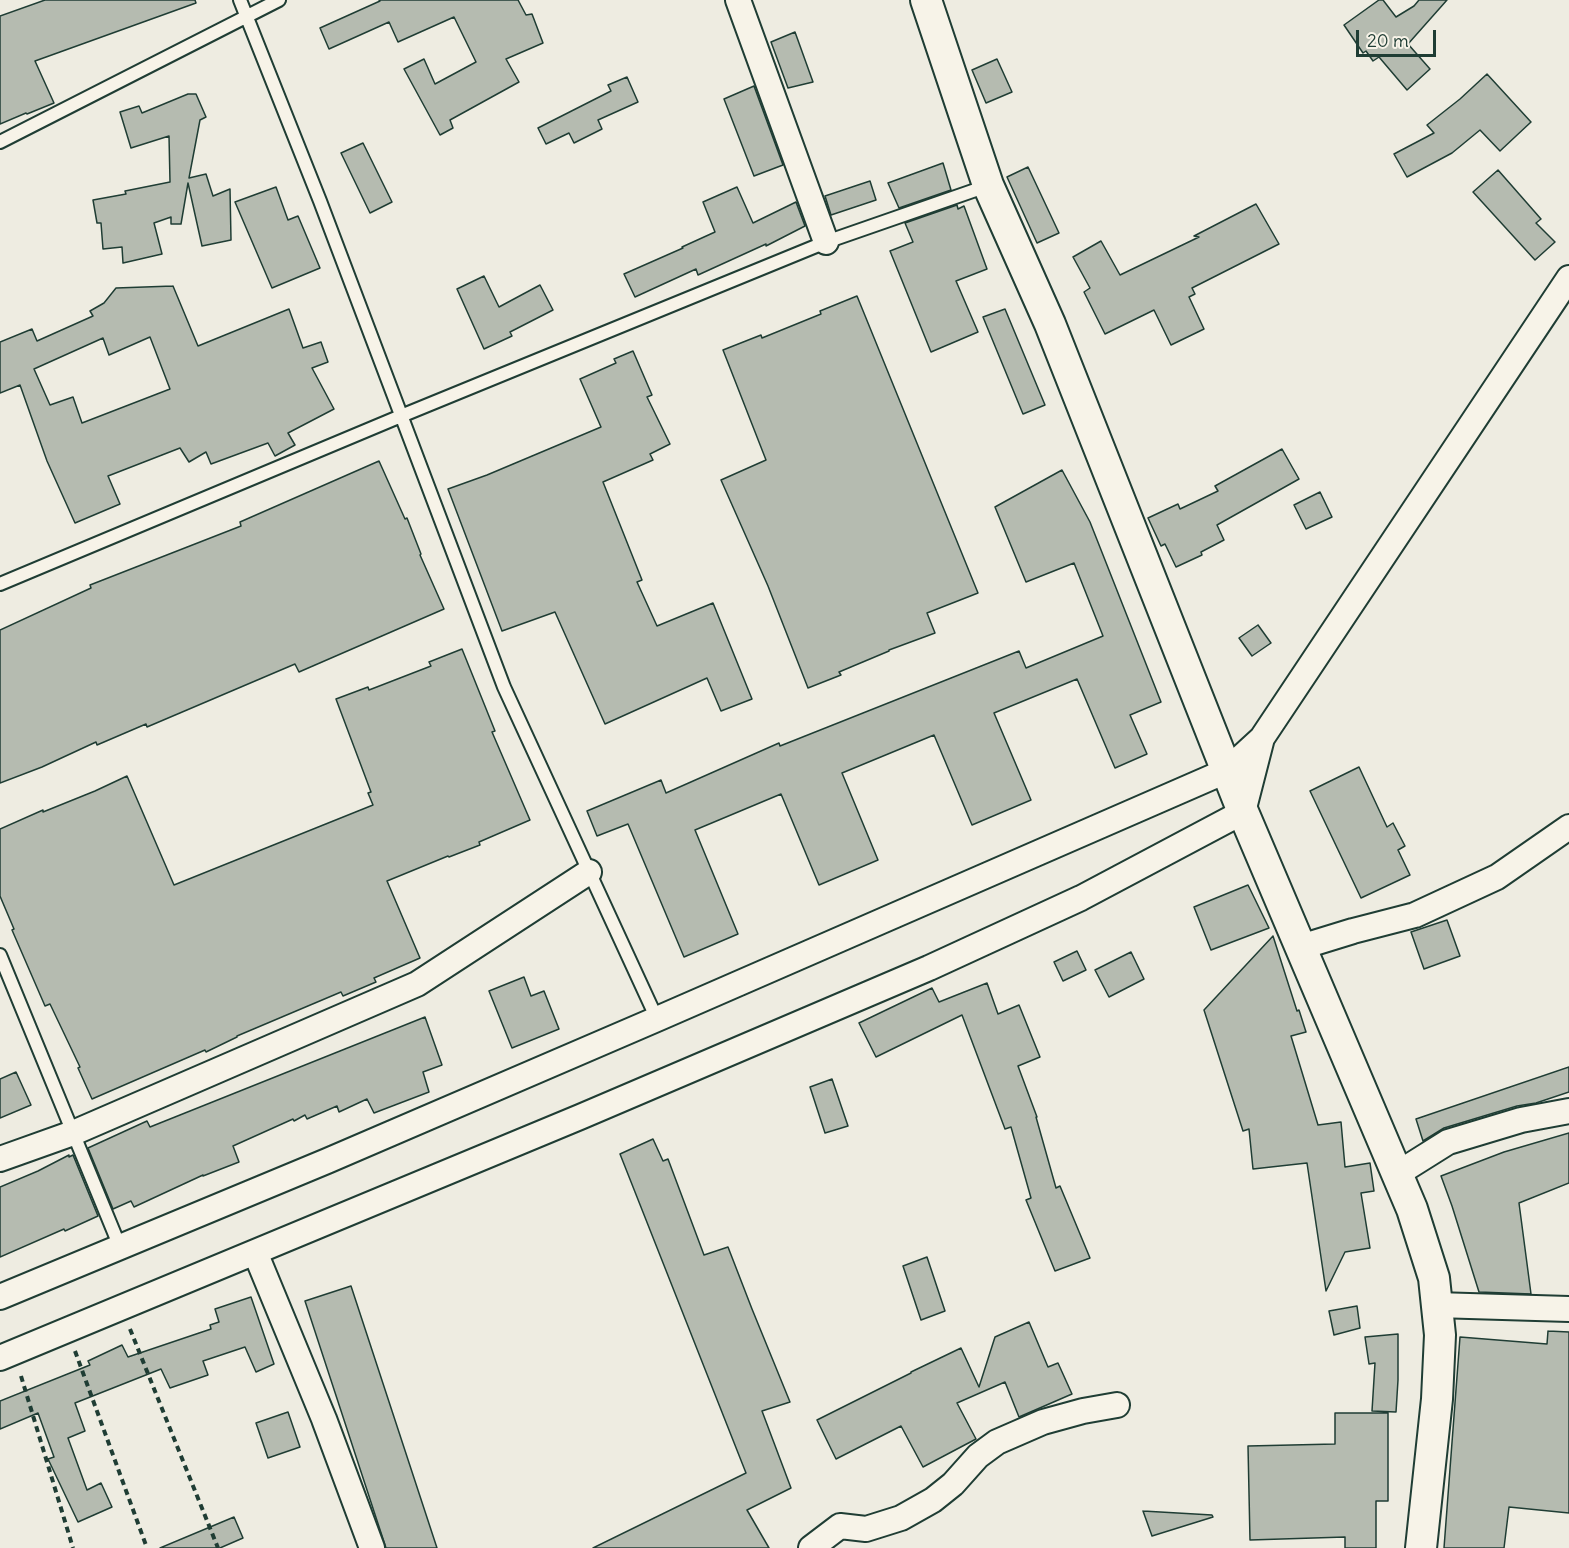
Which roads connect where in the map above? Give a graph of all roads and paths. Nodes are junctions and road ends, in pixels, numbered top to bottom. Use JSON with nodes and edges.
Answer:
{"nodes":[{"id":1,"x":240,"y":0,"type":"edge"},
{"id":2,"x":279,"y":0,"type":"edge"},
{"id":3,"x":738,"y":0,"type":"edge"},
{"id":4,"x":926,"y":0,"type":"edge"},
{"id":5,"x":246,"y":17,"type":"junction"},
{"id":6,"x":0,"y":142,"type":"edge"},
{"id":7,"x":988,"y":185,"type":"junction"},
{"id":8,"x":826,"y":242,"type":"junction"},
{"id":9,"x":1569,"y":278,"type":"edge"},
{"id":10,"x":401,"y":416,"type":"junction"},
{"id":11,"x":0,"y":584,"type":"edge"},
{"id":12,"x":1262,"y":738,"type":"junction"},
{"id":13,"x":1226,"y":771,"type":"junction"},
{"id":14,"x":1243,"y":812,"type":"junction"},
{"id":15,"x":1569,"y":827,"type":"edge"},
{"id":16,"x":589,"y":872,"type":"junction"},
{"id":17,"x":1300,"y":944,"type":"junction"},
{"id":18,"x":0,"y":955,"type":"edge"},
{"id":19,"x":657,"y":1019,"type":"junction"},
{"id":20,"x":1569,"y":1111,"type":"edge"},
{"id":21,"x":73,"y":1133,"type":"junction"},
{"id":22,"x":0,"y":1159,"type":"edge"},
{"id":23,"x":1397,"y":1174,"type":"junction"},
{"id":24,"x":120,"y":1247,"type":"junction"},
{"id":25,"x":255,"y":1252,"type":"junction"},
{"id":26,"x":0,"y":1297,"type":"edge"},
{"id":27,"x":1436,"y":1305,"type":"junction"},
{"id":28,"x":122,"y":1307,"type":"junction"},
{"id":29,"x":1569,"y":1309,"type":"edge"},
{"id":30,"x":67,"y":1330,"type":"junction"},
{"id":31,"x":7,"y":1355,"type":"edge"},
{"id":32,"x":1117,"y":1405,"type":"dead end"},
{"id":33,"x":73,"y":1548,"type":"edge"},
{"id":34,"x":147,"y":1548,"type":"edge"},
{"id":35,"x":218,"y":1548,"type":"edge"},
{"id":36,"x":372,"y":1548,"type":"edge"},
{"id":37,"x":811,"y":1548,"type":"edge"},
{"id":38,"x":1420,"y":1548,"type":"edge"}],
"edges":[{"from":1,"to":5,"type":"lane"},
{"from":2,"to":5,"type":"lane"},
{"from":3,"to":8,"type":"street"},
{"from":4,"to":7,"type":"street"},
{"from":5,"to":6,"type":"lane"},
{"from":5,"to":10,"type":"lane"},
{"from":7,"to":8,"type":"lane"},
{"from":7,"to":13,"type":"street"},
{"from":8,"to":10,"type":"lane"},
{"from":9,"to":12,"type":"street"},
{"from":10,"to":11,"type":"lane"},
{"from":10,"to":16,"type":"lane"},
{"from":12,"to":13,"type":"street"},
{"from":12,"to":14,"type":"street"},
{"from":13,"to":14,"type":"street"},
{"from":13,"to":19,"type":"street"},
{"from":14,"to":17,"type":"street"},
{"from":14,"to":25,"type":"street"},
{"from":15,"to":17,"type":"street"},
{"from":16,"to":19,"type":"lane"},
{"from":16,"to":21,"type":"street"},
{"from":17,"to":23,"type":"street"},
{"from":18,"to":21,"type":"lane"},
{"from":19,"to":24,"type":"street"},
{"from":20,"to":23,"type":"street"},
{"from":21,"to":22,"type":"street"},
{"from":21,"to":24,"type":"lane"},
{"from":23,"to":27,"type":"street"},
{"from":24,"to":26,"type":"street"},
{"from":25,"to":28,"type":"street"},
{"from":25,"to":36,"type":"street"},
{"from":27,"to":29,"type":"street"},
{"from":27,"to":38,"type":"street"},
{"from":28,"to":30,"type":"street"},
{"from":28,"to":35,"type":"path"},
{"from":30,"to":31,"type":"street"},
{"from":30,"to":34,"type":"path"},
{"from":31,"to":33,"type":"path"},
{"from":32,"to":37,"type":"street"}]}
